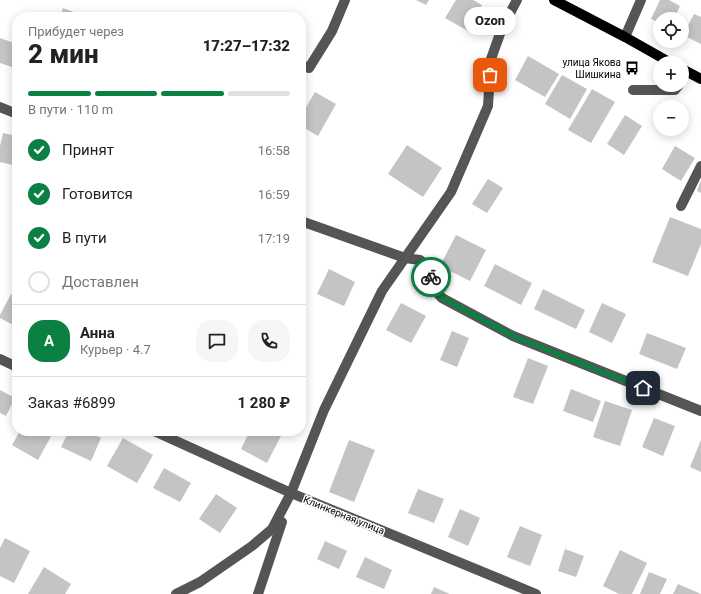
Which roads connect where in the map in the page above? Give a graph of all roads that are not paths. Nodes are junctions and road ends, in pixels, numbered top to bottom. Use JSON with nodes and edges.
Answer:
{"nodes":[{"id":1,"x":345,"y":0,"type":"edge"},
{"id":2,"x":516,"y":0,"type":"edge"},
{"id":3,"x":554,"y":0,"type":"edge"},
{"id":4,"x":641,"y":0,"type":"edge"},
{"id":5,"x":625,"y":37,"type":"junction"},
{"id":6,"x":659,"y":56,"type":"edge"},
{"id":7,"x":306,"y":67,"type":"edge"},
{"id":8,"x":689,"y":73,"type":"edge"},
{"id":9,"x":701,"y":79,"type":"edge"},
{"id":10,"x":633,"y":90,"type":"dead end"},
{"id":11,"x":653,"y":90,"type":"edge"},
{"id":12,"x":0,"y":107,"type":"edge"},
{"id":13,"x":12,"y":112,"type":"edge"},
{"id":14,"x":701,"y":166,"type":"edge"},
{"id":15,"x":681,"y":206,"type":"dead end"},
{"id":16,"x":306,"y":223,"type":"edge"},
{"id":17,"x":405,"y":258,"type":"junction"},
{"id":18,"x":0,"y":359,"type":"edge"},
{"id":19,"x":12,"y":365,"type":"edge"},
{"id":20,"x":701,"y":411,"type":"edge"},
{"id":21,"x":165,"y":436,"type":"edge"},
{"id":22,"x":291,"y":494,"type":"junction"},
{"id":23,"x":176,"y":594,"type":"edge"},
{"id":24,"x":258,"y":594,"type":"edge"},
{"id":25,"x":536,"y":594,"type":"edge"}],
"edges":[{"from":1,"to":7,"type":"street"},
{"from":2,"to":17,"type":"street"},
{"from":3,"to":5,"type":"main road"},
{"from":4,"to":5,"type":"street"},
{"from":5,"to":6,"type":"main road"},
{"from":8,"to":9,"type":"main road"},
{"from":10,"to":11,"type":"street"},
{"from":12,"to":13,"type":"street"},
{"from":14,"to":15,"type":"street"},
{"from":16,"to":17,"type":"street"},
{"from":17,"to":20,"type":"street"},
{"from":17,"to":22,"type":"street"},
{"from":18,"to":19,"type":"street"},
{"from":21,"to":22,"type":"street","name":"Клинкерная улица"},
{"from":22,"to":23,"type":"street"},
{"from":22,"to":24,"type":"street"},
{"from":22,"to":25,"type":"street","name":"Клинкерная улица"}]}
